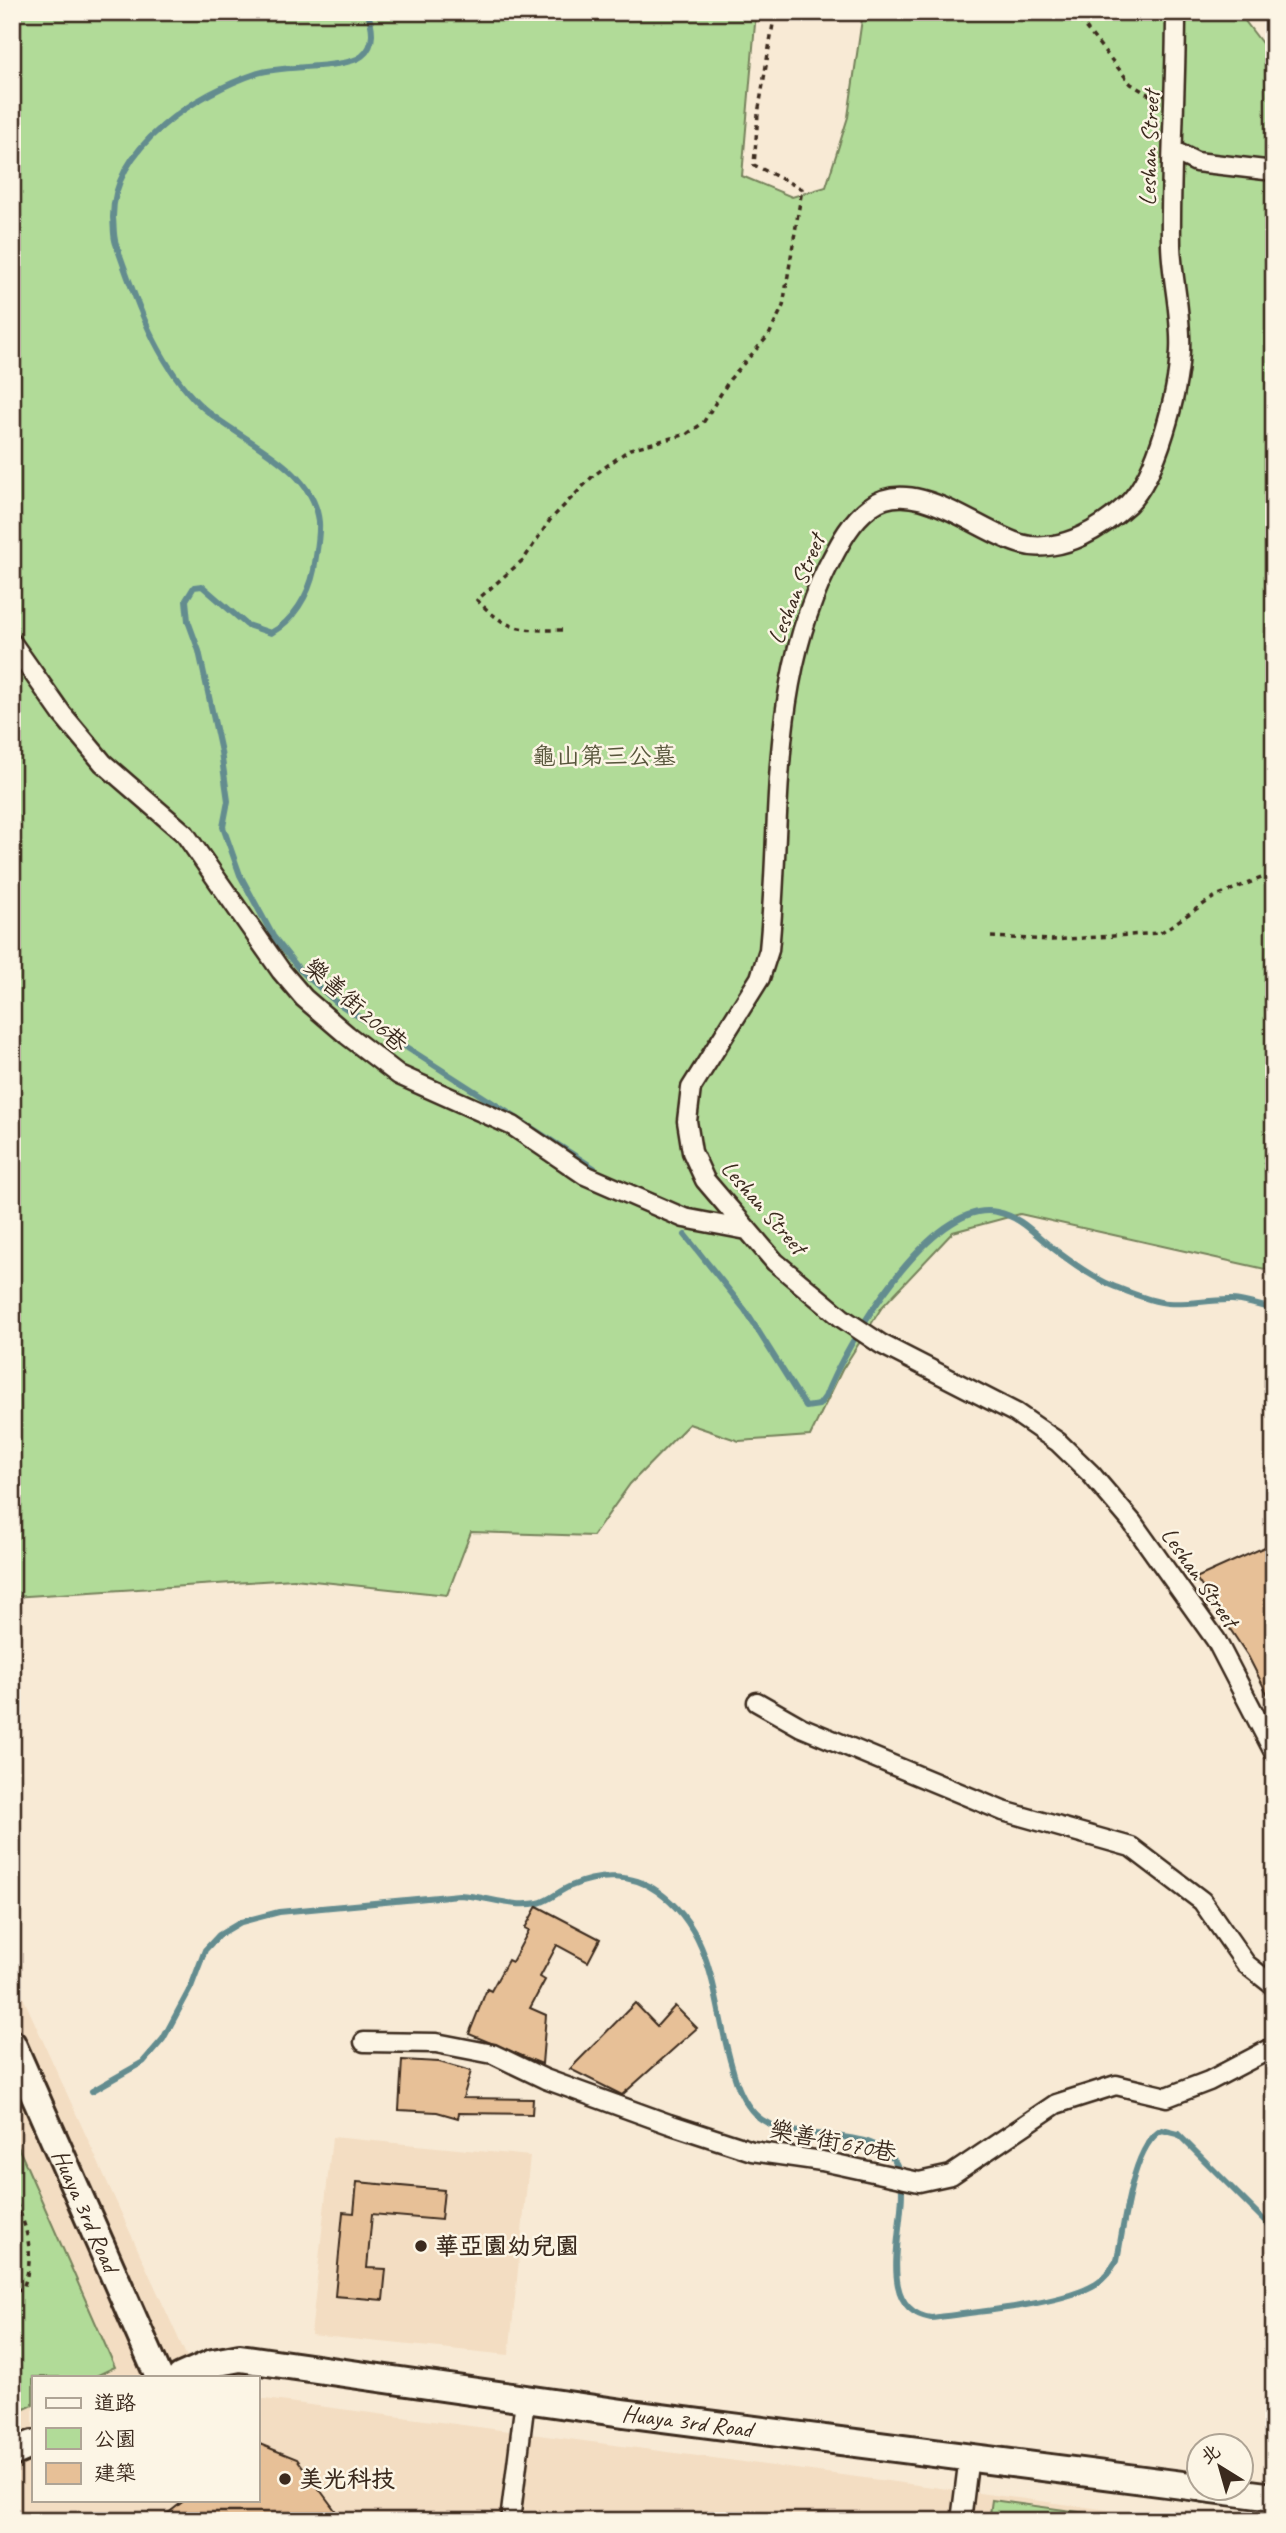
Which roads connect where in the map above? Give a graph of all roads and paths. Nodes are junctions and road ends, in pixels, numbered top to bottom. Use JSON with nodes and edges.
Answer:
{"nodes":[{"id":1,"x":775,"y":12,"type":"edge"},
{"id":2,"x":1073,"y":12,"type":"edge"},
{"id":3,"x":1176,"y":12,"type":"edge"},
{"id":4,"x":1175,"y":111,"type":"junction"},
{"id":5,"x":1174,"y":151,"type":"junction"},
{"id":6,"x":1274,"y":172,"type":"edge"},
{"id":7,"x":562,"y":631,"type":"dead end"},
{"id":8,"x":12,"y":643,"type":"edge"},
{"id":9,"x":1274,"y":873,"type":"edge"},
{"id":10,"x":991,"y":937,"type":"dead end"},
{"id":11,"x":747,"y":1230,"type":"junction"},
{"id":12,"x":757,"y":1702,"type":"dead end"},
{"id":13,"x":1274,"y":1752,"type":"edge"},
{"id":14,"x":1274,"y":1986,"type":"edge"},
{"id":15,"x":364,"y":2042,"type":"dead end"},
{"id":16,"x":12,"y":2044,"type":"edge"},
{"id":17,"x":1274,"y":2047,"type":"edge"},
{"id":18,"x":12,"y":2194,"type":"edge"},
{"id":19,"x":12,"y":2292,"type":"edge"},
{"id":20,"x":159,"y":2376,"type":"edge"},
{"id":21,"x":183,"y":2376,"type":"edge"},
{"id":22,"x":525,"y":2400,"type":"junction"},
{"id":23,"x":32,"y":2444,"type":"edge"},
{"id":24,"x":12,"y":2453,"type":"edge"},
{"id":25,"x":969,"y":2456,"type":"junction"},
{"id":26,"x":1184,"y":2485,"type":"edge"},
{"id":27,"x":1254,"y":2494,"type":"edge"},
{"id":28,"x":1274,"y":2497,"type":"edge"},
{"id":29,"x":510,"y":2521,"type":"edge"},
{"id":30,"x":961,"y":2521,"type":"edge"}],
"edges":[{"from":1,"to":7,"type":"path"},
{"from":2,"to":4,"type":"path"},
{"from":3,"to":4,"type":"street","name":"Leshan Street"},
{"from":4,"to":5,"type":"street","name":"Leshan Street"},
{"from":5,"to":6,"type":"street"},
{"from":5,"to":11,"type":"street","name":"Leshan Street"},
{"from":8,"to":11,"type":"street","name":"樂善街206巷"},
{"from":9,"to":10,"type":"path"},
{"from":11,"to":13,"type":"street","name":"Leshan Street"},
{"from":12,"to":14,"type":"street"},
{"from":15,"to":17,"type":"street","name":"樂善街670巷"},
{"from":16,"to":20,"type":"street","name":"Huaya 3rd Road"},
{"from":18,"to":19,"type":"path"},
{"from":21,"to":22,"type":"street","name":"Huaya 3rd Road"},
{"from":22,"to":25,"type":"street","name":"Huaya 3rd Road"},
{"from":22,"to":29,"type":"street"},
{"from":23,"to":24,"type":"street"},
{"from":25,"to":26,"type":"street","name":"Huaya 3rd Road"},
{"from":25,"to":30,"type":"street"},
{"from":27,"to":28,"type":"street"}]}
